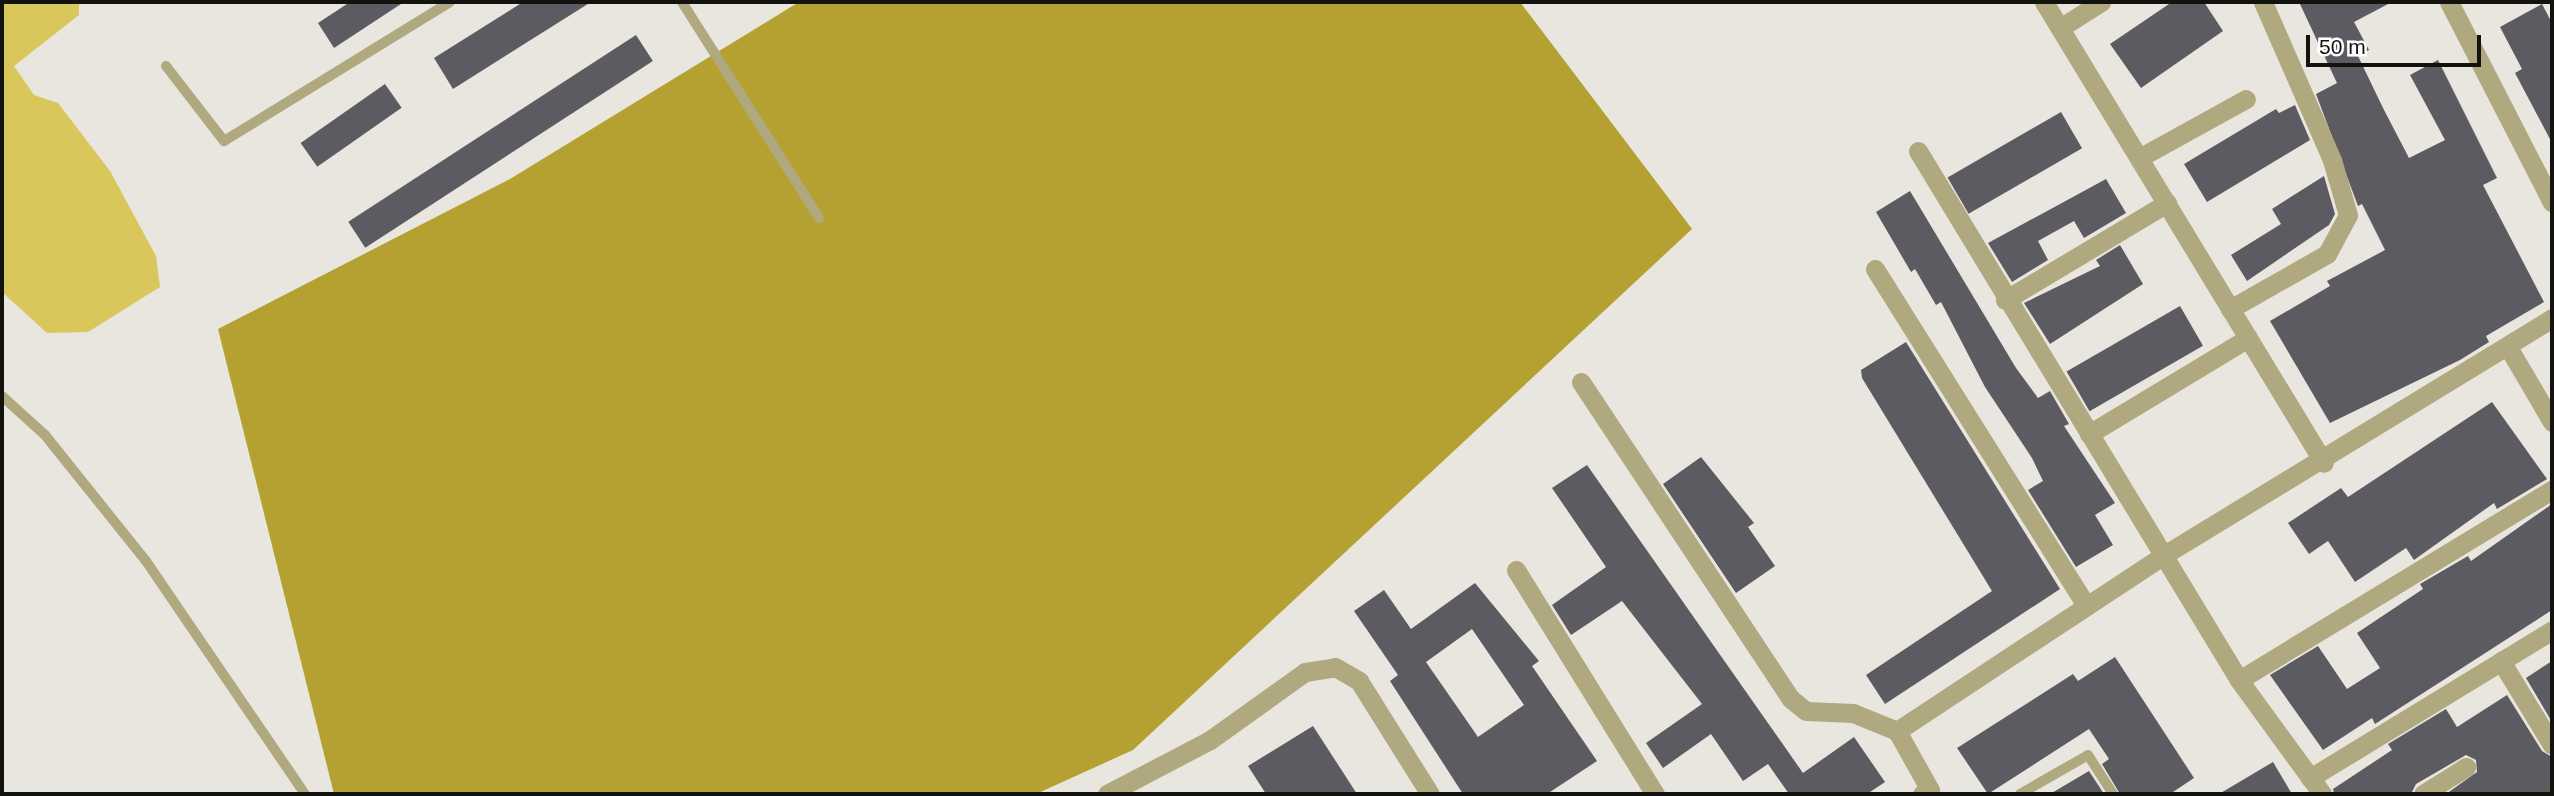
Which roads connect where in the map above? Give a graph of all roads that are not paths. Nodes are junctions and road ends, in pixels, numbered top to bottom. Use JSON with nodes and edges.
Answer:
{"nodes":[{"id":1,"x":450,"y":2,"type":"edge"},
{"id":2,"x":682,"y":2,"type":"edge"},
{"id":3,"x":2044,"y":2,"type":"edge"},
{"id":4,"x":2101,"y":2,"type":"edge"},
{"id":5,"x":2263,"y":2,"type":"edge"},
{"id":6,"x":2449,"y":2,"type":"edge"},
{"id":7,"x":2060,"y":28,"type":"junction"},
{"id":8,"x":166,"y":66,"type":"dead end"},
{"id":9,"x":2246,"y":99,"type":"dead end"},
{"id":10,"x":1919,"y":151,"type":"dead end"},
{"id":11,"x":2139,"y":158,"type":"junction"},
{"id":12,"x":2552,"y":202,"type":"edge"},
{"id":13,"x":2166,"y":203,"type":"junction"},
{"id":14,"x":819,"y":218,"type":"dead end"},
{"id":15,"x":1875,"y":269,"type":"dead end"},
{"id":16,"x":2005,"y":300,"type":"junction"},
{"id":17,"x":2230,"y":309,"type":"junction"},
{"id":18,"x":2552,"y":318,"type":"edge"},
{"id":19,"x":2248,"y":338,"type":"junction"},
{"id":20,"x":2508,"y":346,"type":"junction"},
{"id":21,"x":1581,"y":382,"type":"dead end"},
{"id":22,"x":2,"y":396,"type":"edge"},
{"id":23,"x":2552,"y":422,"type":"edge"},
{"id":24,"x":2089,"y":434,"type":"junction"},
{"id":25,"x":2323,"y":463,"type":"junction"},
{"id":26,"x":2552,"y":490,"type":"edge"},
{"id":27,"x":2164,"y":555,"type":"junction"},
{"id":28,"x":1516,"y":570,"type":"dead end"},
{"id":29,"x":2086,"y":606,"type":"junction"},
{"id":30,"x":2552,"y":630,"type":"edge"},
{"id":31,"x":2501,"y":661,"type":"junction"},
{"id":32,"x":2239,"y":680,"type":"junction"},
{"id":33,"x":1897,"y":730,"type":"junction"},
{"id":34,"x":2552,"y":745,"type":"edge"},
{"id":35,"x":2466,"y":767,"type":"dead end"},
{"id":36,"x":2310,"y":778,"type":"junction"},
{"id":37,"x":1929,"y":793,"type":"edge"},
{"id":38,"x":305,"y":794,"type":"edge"},
{"id":39,"x":1107,"y":794,"type":"edge"},
{"id":40,"x":1430,"y":794,"type":"edge"},
{"id":41,"x":1655,"y":794,"type":"edge"},
{"id":42,"x":2020,"y":794,"type":"edge"},
{"id":43,"x":2113,"y":794,"type":"edge"},
{"id":44,"x":2322,"y":794,"type":"edge"},
{"id":45,"x":2423,"y":794,"type":"edge"}],
"edges":[{"from":1,"to":8,"type":"lane"},
{"from":2,"to":14,"type":"lane"},
{"from":3,"to":7,"type":"street"},
{"from":4,"to":7,"type":"street"},
{"from":5,"to":17,"type":"street"},
{"from":6,"to":12,"type":"street"},
{"from":7,"to":11,"type":"street"},
{"from":9,"to":11,"type":"street"},
{"from":10,"to":16,"type":"street"},
{"from":11,"to":13,"type":"street"},
{"from":13,"to":16,"type":"street"},
{"from":13,"to":17,"type":"street"},
{"from":15,"to":29,"type":"street"},
{"from":16,"to":24,"type":"street"},
{"from":17,"to":19,"type":"street"},
{"from":18,"to":20,"type":"street"},
{"from":19,"to":24,"type":"street"},
{"from":19,"to":25,"type":"street"},
{"from":20,"to":23,"type":"street"},
{"from":20,"to":25,"type":"street"},
{"from":21,"to":33,"type":"street"},
{"from":22,"to":38,"type":"lane"},
{"from":24,"to":27,"type":"street"},
{"from":25,"to":27,"type":"street"},
{"from":26,"to":32,"type":"street"},
{"from":27,"to":29,"type":"street"},
{"from":27,"to":32,"type":"street"},
{"from":28,"to":41,"type":"street"},
{"from":29,"to":33,"type":"street"},
{"from":30,"to":31,"type":"street"},
{"from":31,"to":34,"type":"street"},
{"from":31,"to":36,"type":"street"},
{"from":32,"to":36,"type":"street"},
{"from":33,"to":37,"type":"street"},
{"from":35,"to":45,"type":"street"},
{"from":36,"to":44,"type":"street"},
{"from":39,"to":40,"type":"street"},
{"from":42,"to":43,"type":"lane"}]}
